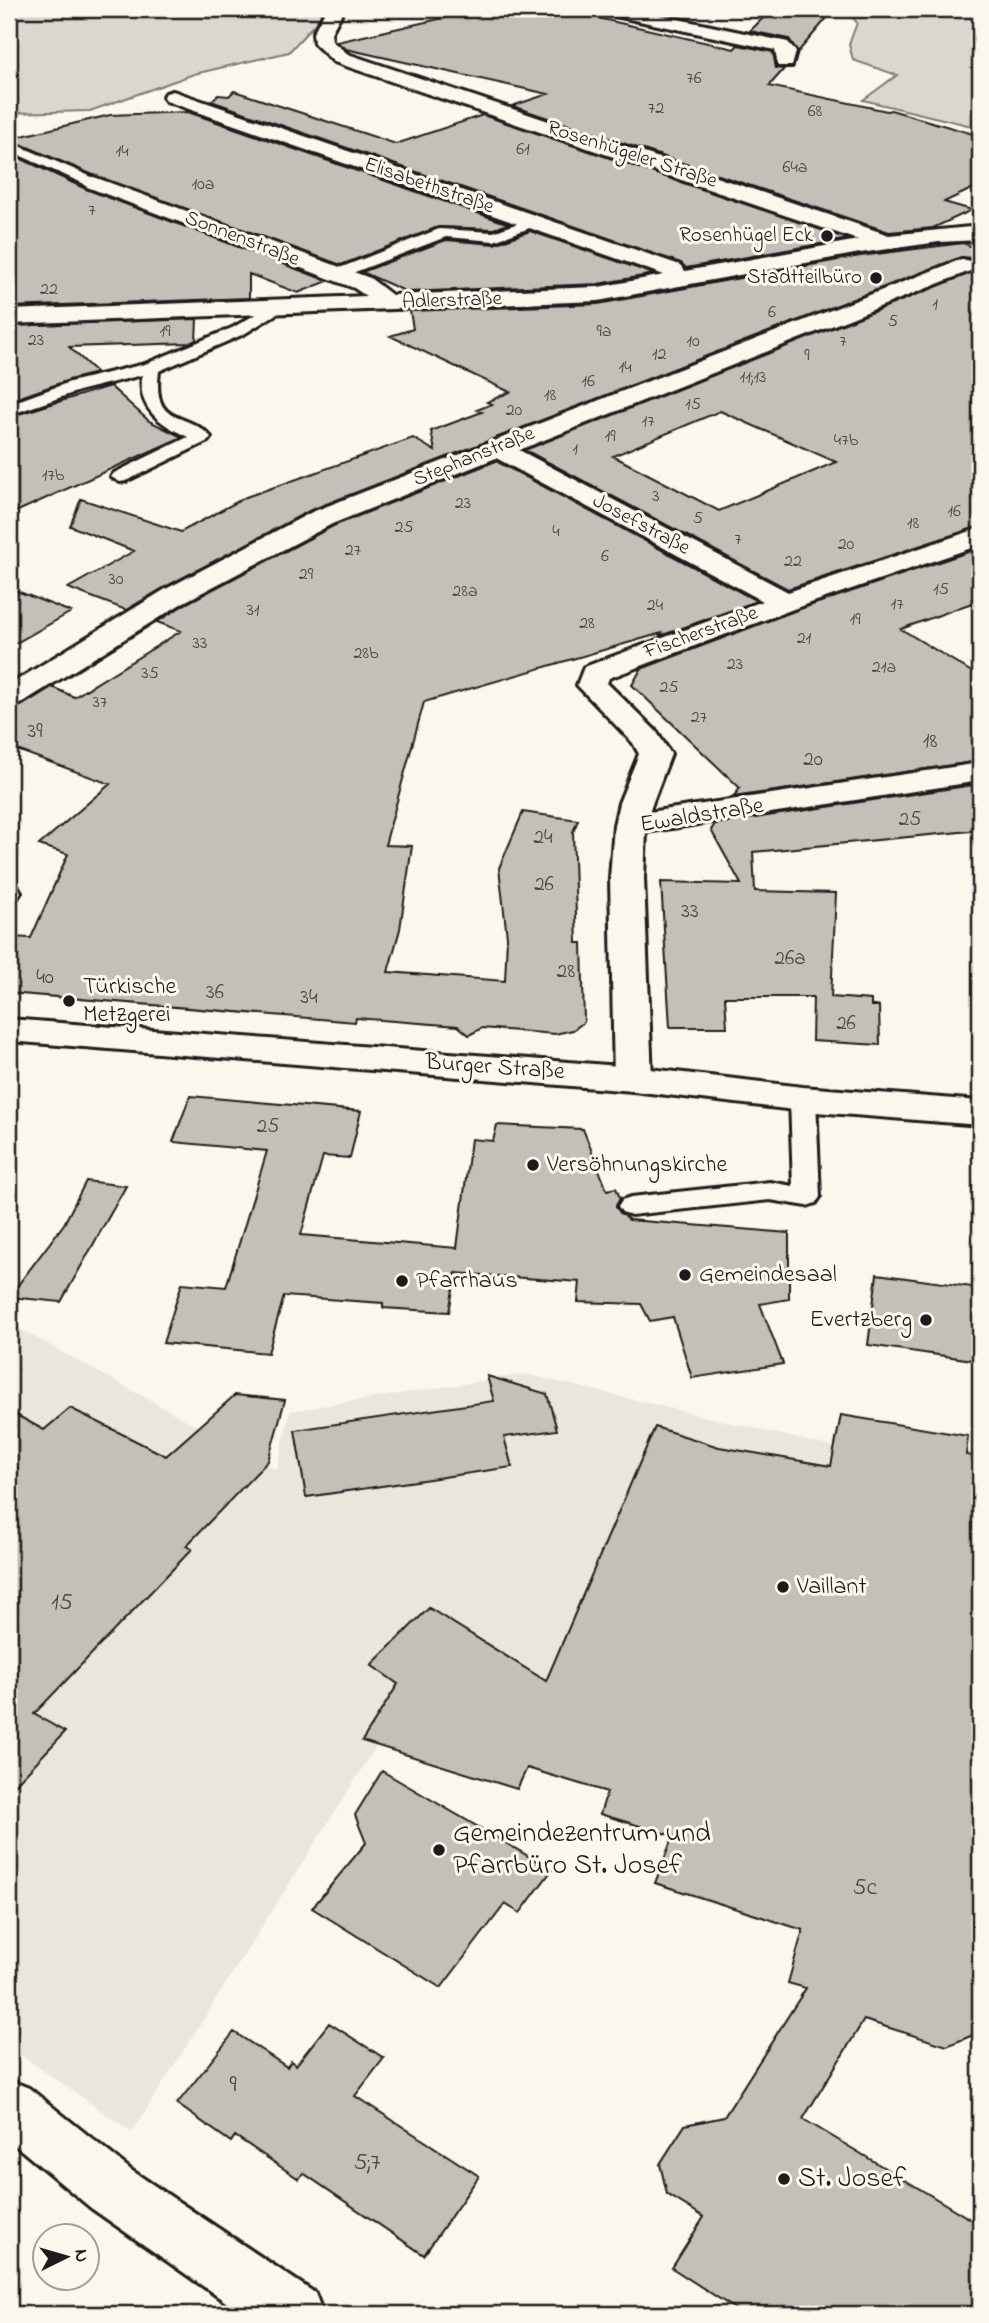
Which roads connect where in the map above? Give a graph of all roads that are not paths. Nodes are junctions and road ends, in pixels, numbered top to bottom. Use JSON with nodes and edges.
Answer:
{"nodes":[{"id":1,"x":335,"y":9,"type":"edge"},
{"id":2,"x":606,"y":9,"type":"edge"},
{"id":3,"x":785,"y":62,"type":"dead end"},
{"id":4,"x":173,"y":97,"type":"dead end"},
{"id":5,"x":15,"y":148,"type":"dead end"},
{"id":6,"x":94,"y":183,"type":"joint"},
{"id":7,"x":533,"y":222,"type":"junction"},
{"id":8,"x":980,"y":233,"type":"edge"},
{"id":9,"x":891,"y":243,"type":"junction"},
{"id":10,"x":971,"y":269,"type":"edge"},
{"id":11,"x":337,"y":274,"type":"junction"},
{"id":12,"x":681,"y":280,"type":"junction"},
{"id":13,"x":382,"y":303,"type":"junction"},
{"id":14,"x":275,"y":308,"type":"junction"},
{"id":15,"x":9,"y":317,"type":"edge"},
{"id":16,"x":151,"y":368,"type":"junction"},
{"id":17,"x":9,"y":410,"type":"edge"},
{"id":18,"x":496,"y":448,"type":"junction"},
{"id":19,"x":120,"y":477,"type":"dead end"},
{"id":20,"x":980,"y":536,"type":"edge"},
{"id":21,"x":786,"y":602,"type":"junction"},
{"id":22,"x":9,"y":698,"type":"edge"},
{"id":23,"x":980,"y":772,"type":"edge"},
{"id":24,"x":630,"y":825,"type":"junction"},
{"id":25,"x":9,"y":1030,"type":"edge"},
{"id":26,"x":633,"y":1079,"type":"junction"},
{"id":27,"x":803,"y":1099,"type":"junction"},
{"id":28,"x":980,"y":1113,"type":"edge"},
{"id":29,"x":631,"y":1206,"type":"dead end"},
{"id":30,"x":9,"y":2106,"type":"edge"},
{"id":31,"x":294,"y":2314,"type":"edge"}],
"edges":[{"from":1,"to":9,"type":"street","name":"Rosenhügeler Straße"},
{"from":2,"to":3,"type":"street"},
{"from":4,"to":7,"type":"street","name":"Elisabethstraße"},
{"from":5,"to":6,"type":"lane"},
{"from":6,"to":11,"type":"street","name":"Sonnenstraße"},
{"from":7,"to":11,"type":"lane"},
{"from":7,"to":12,"type":"street","name":"Elisabethstraße"},
{"from":8,"to":9,"type":"street","name":"Adlerstraße"},
{"from":9,"to":10,"type":"street","name":"Rosenhügeler Straße"},
{"from":9,"to":12,"type":"street","name":"Adlerstraße"},
{"from":10,"to":18,"type":"street","name":"Stephanstraße"},
{"from":11,"to":13,"type":"street","name":"Sonnenstraße"},
{"from":12,"to":13,"type":"street","name":"Adlerstraße"},
{"from":13,"to":14,"type":"street","name":"Adlerstraße"},
{"from":14,"to":15,"type":"street","name":"Adlerstraße"},
{"from":14,"to":16,"type":"lane"},
{"from":16,"to":17,"type":"lane"},
{"from":16,"to":19,"type":"lane"},
{"from":18,"to":21,"type":"street","name":"Josefstraße"},
{"from":18,"to":22,"type":"street","name":"Stephanstraße"},
{"from":20,"to":21,"type":"street","name":"Fischerstraße"},
{"from":21,"to":24,"type":"street","name":"Fischerstraße"},
{"from":23,"to":24,"type":"street","name":"Ewaldstraße"},
{"from":24,"to":26,"type":"street","name":"Ewaldstraße"},
{"from":25,"to":26,"type":"street","name":"Burger Straße"},
{"from":26,"to":27,"type":"street","name":"Burger Straße"},
{"from":27,"to":28,"type":"street","name":"Burger Straße"},
{"from":27,"to":29,"type":"lane"},
{"from":30,"to":31,"type":"street"}]}
